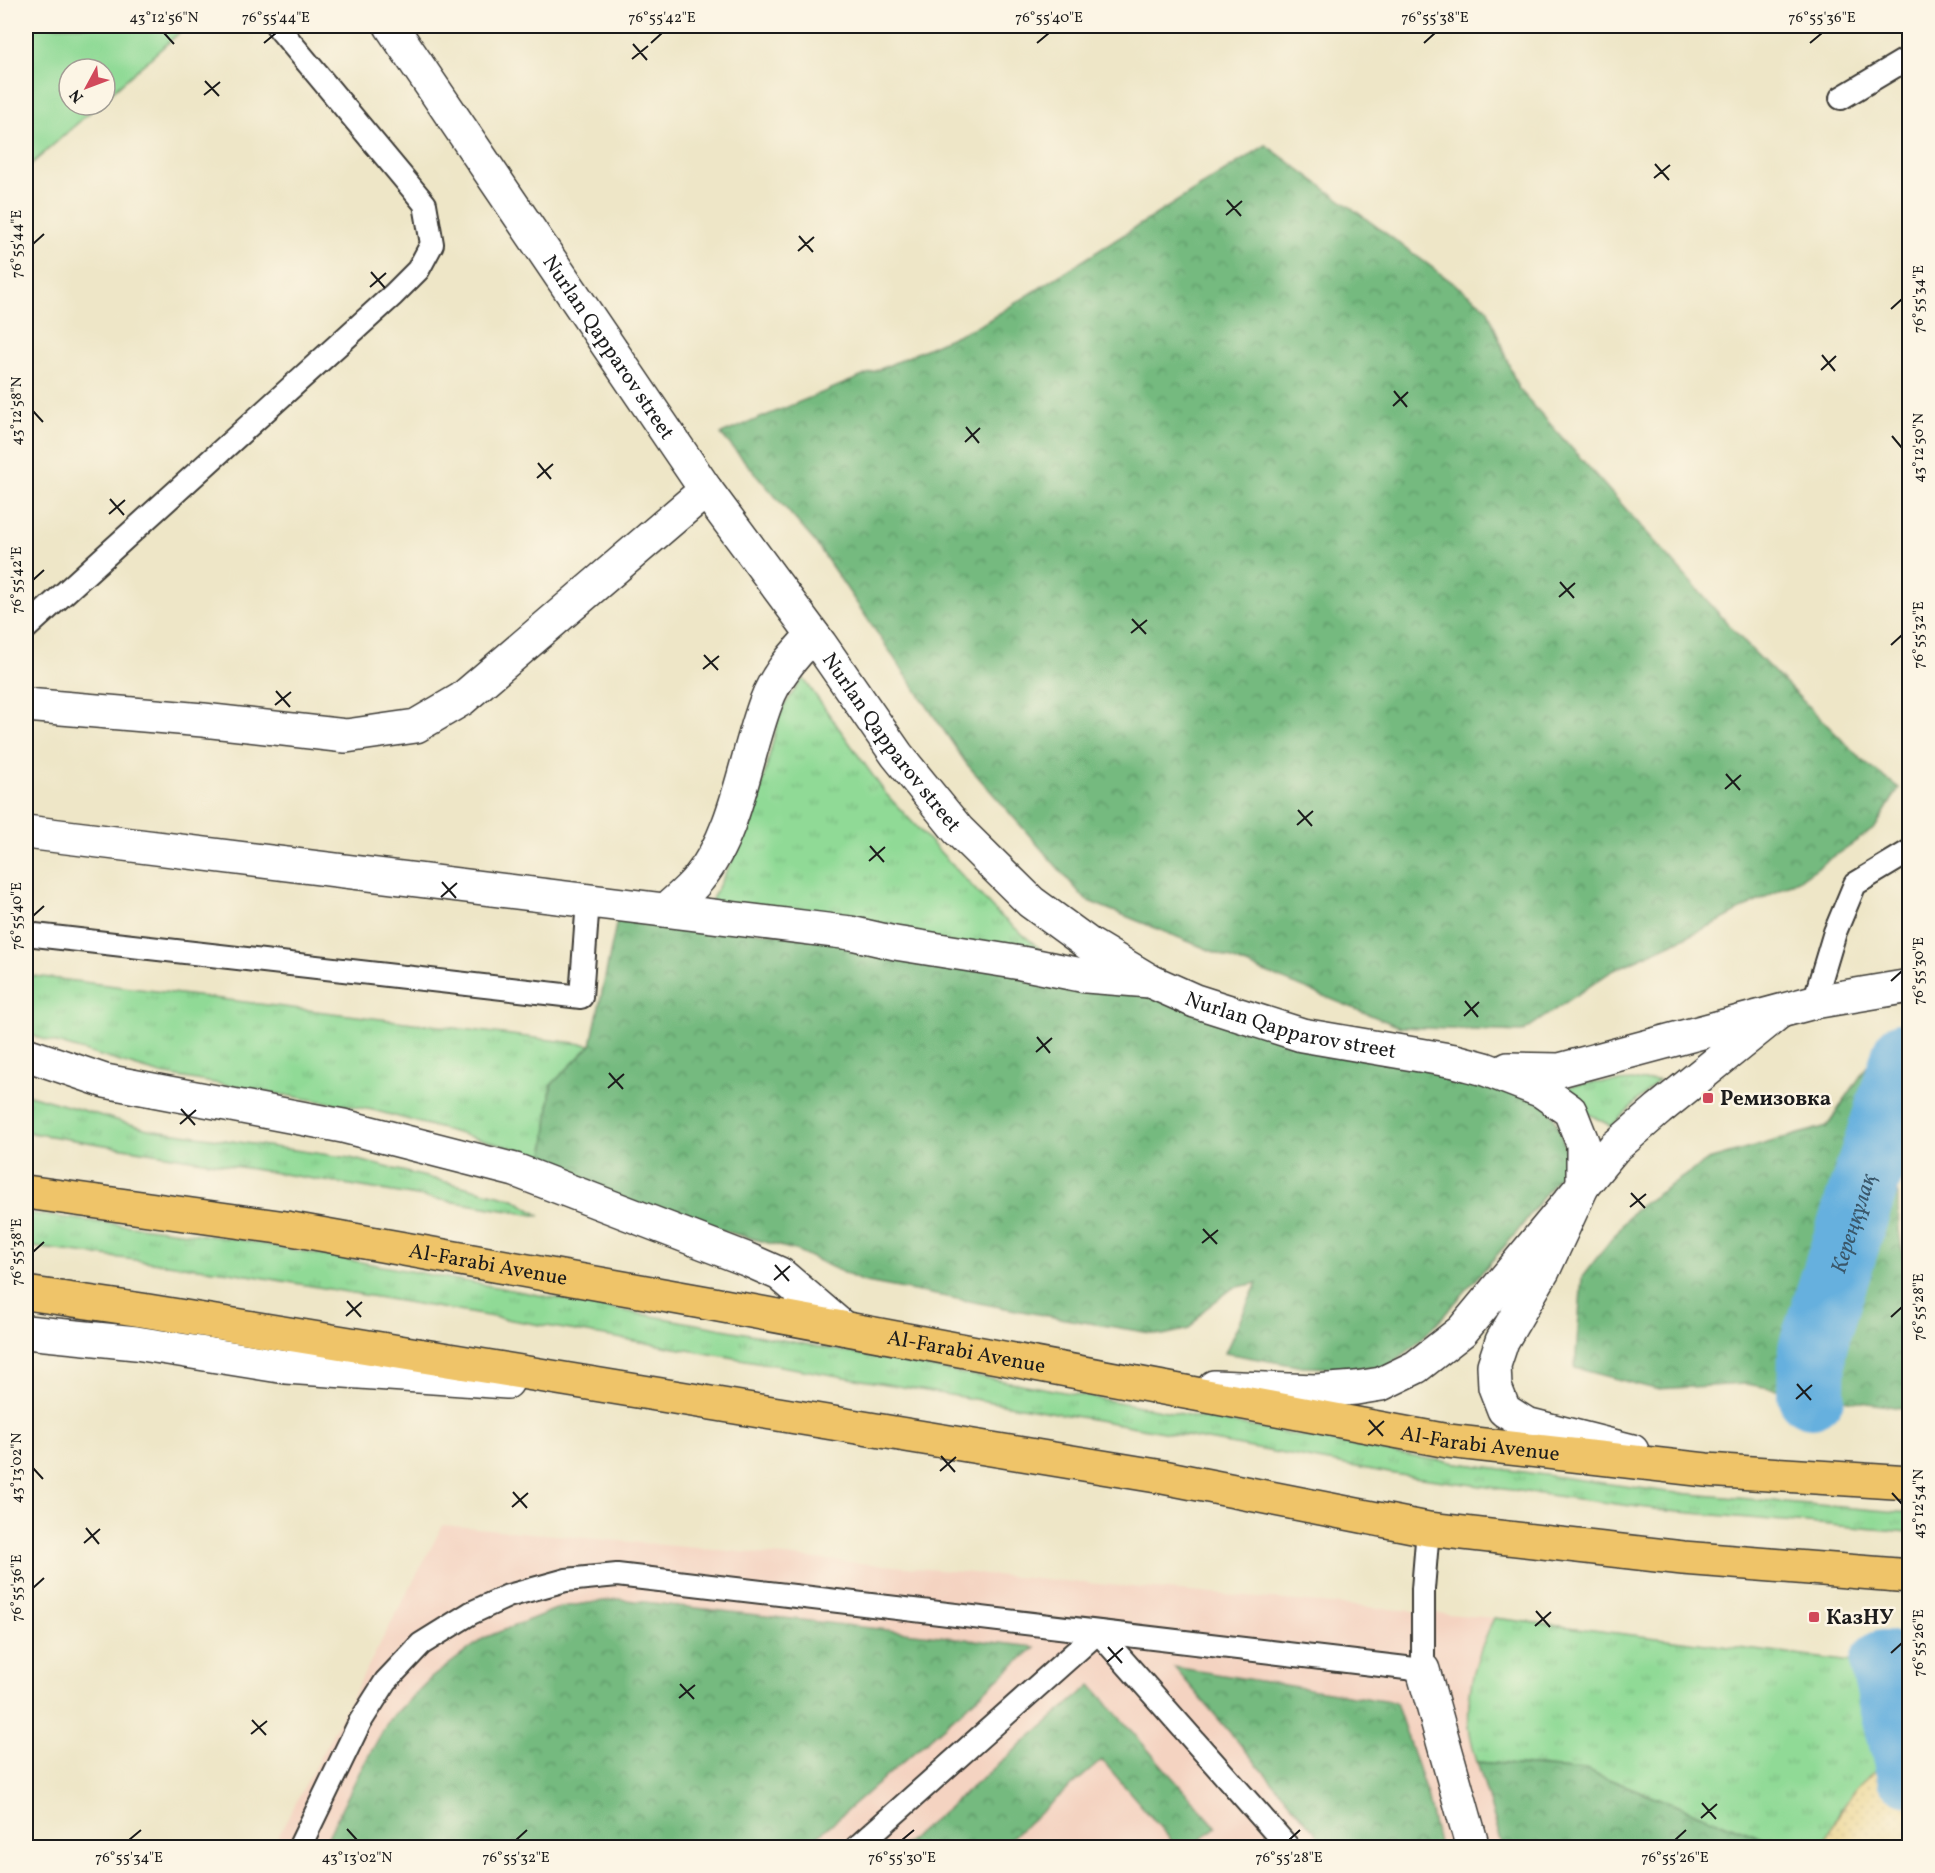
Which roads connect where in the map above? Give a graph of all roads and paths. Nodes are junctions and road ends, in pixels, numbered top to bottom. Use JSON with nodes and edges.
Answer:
{"nodes":[{"id":1,"x":277,"y":26,"type":"edge"},
{"id":2,"x":391,"y":26,"type":"edge"},
{"id":3,"x":1910,"y":57,"type":"edge"},
{"id":4,"x":1841,"y":98,"type":"dead end"},
{"id":5,"x":706,"y":490,"type":"junction"},
{"id":6,"x":26,"y":628,"type":"edge"},
{"id":7,"x":813,"y":635,"type":"junction"},
{"id":8,"x":26,"y":705,"type":"edge"},
{"id":9,"x":26,"y":832,"type":"edge"},
{"id":10,"x":1910,"y":852,"type":"edge"},
{"id":11,"x":588,"y":900,"type":"junction"},
{"id":12,"x":666,"y":910,"type":"junction"},
{"id":13,"x":26,"y":934,"type":"edge"},
{"id":14,"x":1150,"y":981,"type":"junction"},
{"id":15,"x":1910,"y":986,"type":"edge"},
{"id":16,"x":1814,"y":1002,"type":"junction"},
{"id":17,"x":1778,"y":1013,"type":"junction"},
{"id":18,"x":26,"y":1054,"type":"edge"},
{"id":19,"x":1485,"y":1069,"type":"junction"},
{"id":20,"x":1570,"y":1111,"type":"junction"},
{"id":21,"x":1621,"y":1142,"type":"junction"},
{"id":22,"x":1583,"y":1185,"type":"junction"},
{"id":23,"x":26,"y":1192,"type":"edge"},
{"id":24,"x":26,"y":1293,"type":"edge"},
{"id":25,"x":843,"y":1328,"type":"junction"},
{"id":26,"x":26,"y":1332,"type":"edge"},
{"id":27,"x":1143,"y":1384,"type":"junction"},
{"id":28,"x":650,"y":1392,"type":"junction"},
{"id":29,"x":1706,"y":1470,"type":"junction"},
{"id":30,"x":1910,"y":1483,"type":"edge"},
{"id":31,"x":1428,"y":1529,"type":"junction"},
{"id":32,"x":1910,"y":1576,"type":"edge"},
{"id":33,"x":1098,"y":1632,"type":"junction"},
{"id":34,"x":1423,"y":1670,"type":"junction"},
{"id":35,"x":299,"y":1848,"type":"edge"},
{"id":36,"x":856,"y":1848,"type":"edge"},
{"id":37,"x":1289,"y":1848,"type":"edge"},
{"id":38,"x":1473,"y":1848,"type":"edge"}],
"edges":[{"from":1,"to":6,"type":"lane"},
{"from":2,"to":5,"type":"street","name":"Nurlan Qapparov street"},
{"from":3,"to":4,"type":"lane"},
{"from":5,"to":7,"type":"street","name":"Nurlan Qapparov street"},
{"from":5,"to":8,"type":"street"},
{"from":7,"to":12,"type":"street"},
{"from":7,"to":14,"type":"street","name":"Nurlan Qapparov street"},
{"from":9,"to":11,"type":"street"},
{"from":10,"to":16,"type":"lane"},
{"from":11,"to":12,"type":"street"},
{"from":11,"to":13,"type":"lane"},
{"from":12,"to":14,"type":"street"},
{"from":14,"to":19,"type":"street","name":"Nurlan Qapparov street"},
{"from":15,"to":16,"type":"street"},
{"from":16,"to":17,"type":"street"},
{"from":17,"to":19,"type":"street"},
{"from":17,"to":21,"type":"street"},
{"from":18,"to":25,"type":"street"},
{"from":19,"to":20,"type":"street","name":"Nurlan Qapparov street"},
{"from":20,"to":21,"type":"street","name":"Nurlan Qapparov street"},
{"from":20,"to":22,"type":"street"},
{"from":21,"to":22,"type":"street"},
{"from":22,"to":27,"type":"street"},
{"from":22,"to":29,"type":"street"},
{"from":23,"to":25,"type":"main road","name":"Al-Farabi Avenue"},
{"from":24,"to":28,"type":"main road"},
{"from":25,"to":27,"type":"main road","name":"Al-Farabi Avenue"},
{"from":26,"to":28,"type":"street"},
{"from":27,"to":29,"type":"main road","name":"Al-Farabi Avenue"},
{"from":28,"to":31,"type":"main road"},
{"from":29,"to":30,"type":"main road","name":"Al-Farabi Avenue"},
{"from":31,"to":32,"type":"main road"},
{"from":31,"to":34,"type":"lane"},
{"from":33,"to":34,"type":"lane"},
{"from":33,"to":35,"type":"lane"},
{"from":33,"to":36,"type":"lane"},
{"from":33,"to":37,"type":"lane"},
{"from":34,"to":38,"type":"street"}]}
